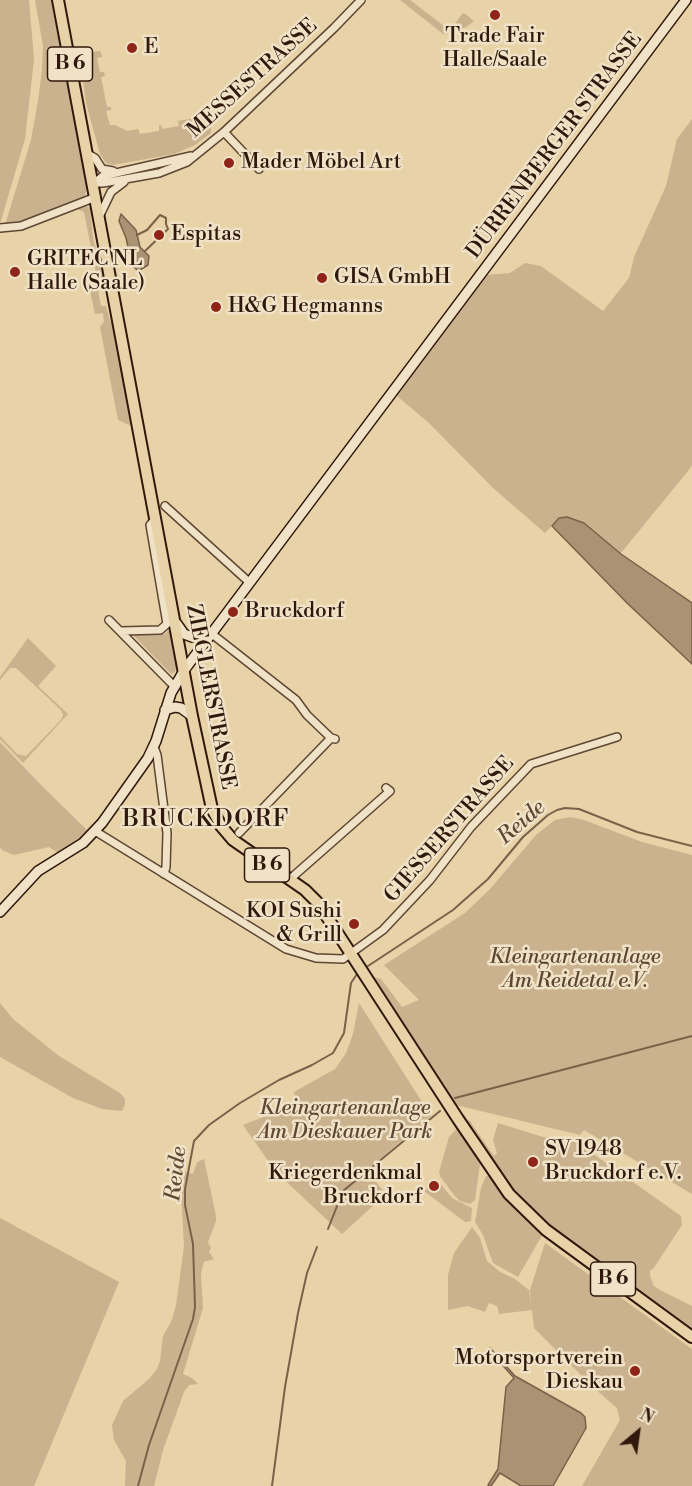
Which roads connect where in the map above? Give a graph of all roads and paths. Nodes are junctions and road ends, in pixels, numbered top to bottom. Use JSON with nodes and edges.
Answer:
{"nodes":[{"id":1,"x":58,"y":0,"type":"edge"},
{"id":2,"x":361,"y":0,"type":"edge"},
{"id":3,"x":686,"y":0,"type":"edge"},
{"id":4,"x":224,"y":132,"type":"junction"},
{"id":5,"x":88,"y":154,"type":"junction"},
{"id":6,"x":192,"y":156,"type":"junction"},
{"id":7,"x":258,"y":169,"type":"dead end"},
{"id":8,"x":122,"y":171,"type":"junction"},
{"id":9,"x":129,"y":179,"type":"junction"},
{"id":10,"x":94,"y":183,"type":"junction"},
{"id":11,"x":96,"y":197,"type":"junction"},
{"id":12,"x":100,"y":214,"type":"junction"},
{"id":13,"x":0,"y":228,"type":"edge"},
{"id":14,"x":165,"y":506,"type":"dead end"},
{"id":15,"x":250,"y":583,"type":"junction"},
{"id":16,"x":109,"y":620,"type":"dead end"},
{"id":17,"x":172,"y":624,"type":"junction"},
{"id":18,"x":121,"y":631,"type":"junction"},
{"id":19,"x":211,"y":635,"type":"junction"},
{"id":20,"x":185,"y":669,"type":"junction"},
{"id":21,"x":174,"y":686,"type":"junction"},
{"id":22,"x":165,"y":710,"type":"junction"},
{"id":23,"x":192,"y":716,"type":"junction"},
{"id":24,"x":617,"y":737,"type":"dead end"},
{"id":25,"x":154,"y":747,"type":"junction"},
{"id":26,"x":386,"y":788,"type":"dead end"},
{"id":27,"x":95,"y":831,"type":"junction"},
{"id":28,"x":239,"y":833,"type":"dead end"},
{"id":29,"x":164,"y":874,"type":"junction"},
{"id":30,"x":289,"y":879,"type":"junction"},
{"id":31,"x":0,"y":912,"type":"edge"},
{"id":32,"x":351,"y":953,"type":"junction"},
{"id":33,"x":692,"y":1337,"type":"edge"}],
"edges":[{"from":1,"to":5,"type":"main road","number":"B 6"},
{"from":2,"to":4,"type":"street","name":"MESSESTRASSE"},
{"from":3,"to":15,"type":"street","name":"DÜRRENBERGER STRASSE"},
{"from":4,"to":6,"type":"street","name":"MESSESTRASSE"},
{"from":4,"to":7,"type":"street"},
{"from":5,"to":8,"type":"street"},
{"from":5,"to":10,"type":"main road","number":"B 6"},
{"from":6,"to":8,"type":"street","name":"MESSESTRASSE"},
{"from":6,"to":9,"type":"street","name":"MESSESTRASSE"},
{"from":8,"to":10,"type":"street","name":"MESSESTRASSE"},
{"from":9,"to":10,"type":"street","name":"MESSESTRASSE"},
{"from":9,"to":12,"type":"street","name":"MESSESTRASSE"},
{"from":10,"to":11,"type":"main road","number":"B 6"},
{"from":11,"to":12,"type":"main road","number":"B 6"},
{"from":11,"to":13,"type":"street"},
{"from":12,"to":17,"type":"main road","name":"ZIEGLERSTRASSE","number":"B 6"},
{"from":14,"to":15,"type":"street"},
{"from":15,"to":19,"type":"street","name":"DÜRRENBERGER STRASSE"},
{"from":16,"to":18,"type":"street"},
{"from":17,"to":18,"type":"street"},
{"from":17,"to":19,"type":"street"},
{"from":17,"to":20,"type":"main road","name":"ZIEGLERSTRASSE","number":"B 6"},
{"from":18,"to":21,"type":"street"},
{"from":19,"to":20,"type":"street","name":"DÜRRENBERGER STRASSE"},
{"from":19,"to":28,"type":"street"},
{"from":20,"to":21,"type":"street","name":"DÜRRENBERGER STRASSE"},
{"from":20,"to":23,"type":"main road","name":"ZIEGLERSTRASSE","number":"B 6"},
{"from":21,"to":22,"type":"street","name":"DÜRRENBERGER STRASSE"},
{"from":22,"to":23,"type":"street"},
{"from":22,"to":25,"type":"street","name":"DÜRRENBERGER STRASSE"},
{"from":23,"to":30,"type":"main road","name":"ZIEGLERSTRASSE","number":"B 6"},
{"from":24,"to":32,"type":"street","name":"GIESSERSTRASSE"},
{"from":25,"to":27,"type":"street","name":"DÜRRENBERGER STRASSE"},
{"from":25,"to":29,"type":"street"},
{"from":26,"to":30,"type":"street"},
{"from":27,"to":29,"type":"street"},
{"from":27,"to":31,"type":"street","name":"DÜRRENBERGER STRASSE"},
{"from":29,"to":32,"type":"street"},
{"from":30,"to":32,"type":"main road","name":"ZIEGLERSTRASSE","number":"B 6"},
{"from":32,"to":33,"type":"main road","name":"ZIEGLERSTRASSE","number":"B 6"}]}
